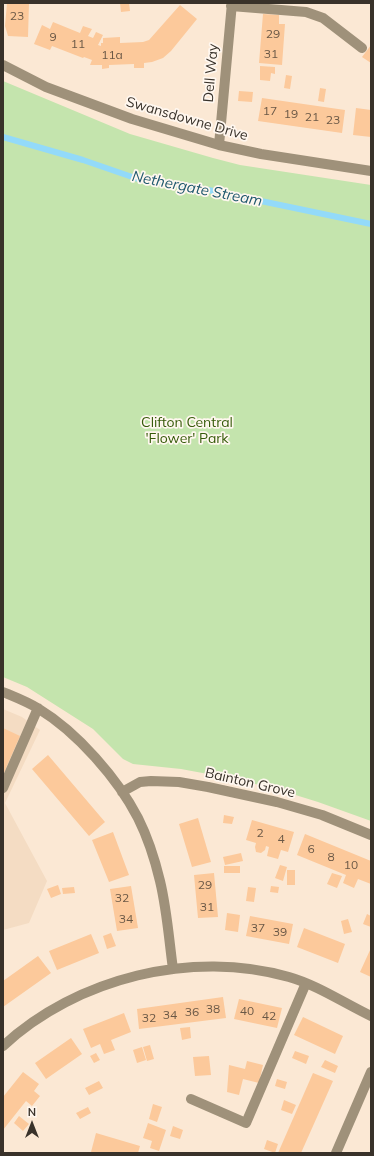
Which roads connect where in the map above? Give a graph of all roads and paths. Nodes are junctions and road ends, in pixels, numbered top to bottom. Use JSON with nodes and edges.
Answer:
{"nodes":[{"id":1,"x":231,"y":4,"type":"edge"},
{"id":2,"x":362,"y":48,"type":"dead end"},
{"id":3,"x":3,"y":65,"type":"edge"},
{"id":4,"x":219,"y":145,"type":"junction"},
{"id":5,"x":371,"y":172,"type":"edge"},
{"id":6,"x":3,"y":692,"type":"edge"},
{"id":7,"x":38,"y":708,"type":"junction"},
{"id":8,"x":3,"y":788,"type":"edge"},
{"id":9,"x":122,"y":792,"type":"junction"},
{"id":10,"x":371,"y":835,"type":"edge"},
{"id":11,"x":173,"y":969,"type":"junction"},
{"id":12,"x":306,"y":983,"type":"junction"},
{"id":13,"x":371,"y":1016,"type":"edge"},
{"id":14,"x":3,"y":1046,"type":"edge"},
{"id":15,"x":371,"y":1072,"type":"edge"},
{"id":16,"x":191,"y":1099,"type":"dead end"},
{"id":17,"x":336,"y":1153,"type":"edge"}],
"edges":[{"from":1,"to":2,"type":"street"},
{"from":1,"to":4,"type":"street","name":"Dell Way"},
{"from":3,"to":4,"type":"street","name":"Swansdowne Drive"},
{"from":4,"to":5,"type":"street","name":"Swansdowne Drive"},
{"from":6,"to":7,"type":"street"},
{"from":7,"to":8,"type":"street"},
{"from":7,"to":9,"type":"street"},
{"from":9,"to":10,"type":"street","name":"Bainton Grove"},
{"from":9,"to":11,"type":"street"},
{"from":11,"to":12,"type":"street"},
{"from":11,"to":14,"type":"street"},
{"from":12,"to":13,"type":"street"},
{"from":12,"to":16,"type":"street"},
{"from":15,"to":17,"type":"street"}]}
